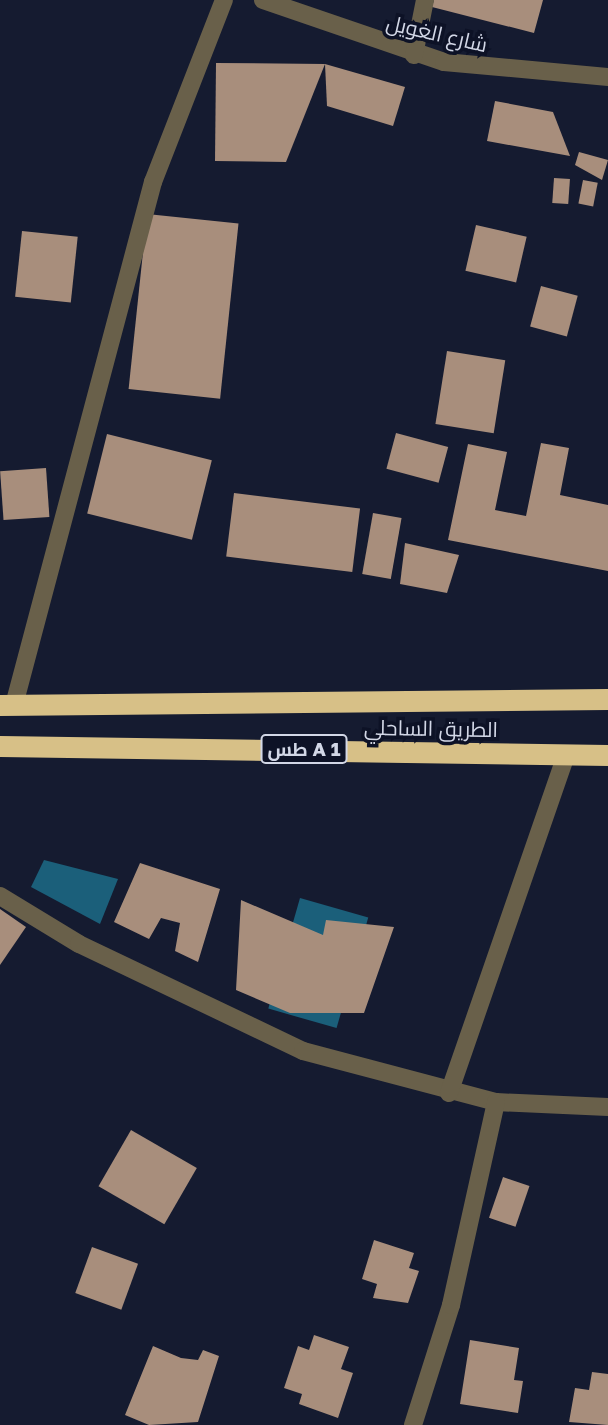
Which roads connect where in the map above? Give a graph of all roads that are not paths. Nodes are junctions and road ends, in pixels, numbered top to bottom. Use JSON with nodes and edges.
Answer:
{"nodes":[{"id":1,"x":224,"y":0,"type":"edge"},
{"id":2,"x":263,"y":0,"type":"edge"},
{"id":3,"x":425,"y":0,"type":"edge"},
{"id":4,"x":414,"y":55,"type":"junction"},
{"id":5,"x":608,"y":77,"type":"edge"},
{"id":6,"x":608,"y":699,"type":"edge"},
{"id":7,"x":7,"y":705,"type":"edge"},
{"id":8,"x":0,"y":746,"type":"edge"},
{"id":9,"x":566,"y":755,"type":"junction"},
{"id":10,"x":608,"y":755,"type":"edge"},
{"id":11,"x":0,"y":896,"type":"edge"},
{"id":12,"x":449,"y":1093,"type":"junction"},
{"id":13,"x":496,"y":1102,"type":"junction"},
{"id":14,"x":608,"y":1107,"type":"edge"},
{"id":15,"x":413,"y":1425,"type":"edge"}],
"edges":[{"from":1,"to":7,"type":"street"},
{"from":2,"to":4,"type":"street","name":"شارع الغويل"},
{"from":3,"to":4,"type":"street"},
{"from":4,"to":5,"type":"street","name":"شارع الغويل"},
{"from":6,"to":7,"type":"highway","name":"الطريق الساحلي","number":"طس A 1"},
{"from":8,"to":9,"type":"highway","name":"الطريق الساحلي","number":"طس A 1"},
{"from":9,"to":10,"type":"highway","name":"الطريق الساحلي","number":"طس A 1"},
{"from":9,"to":12,"type":"street"},
{"from":11,"to":12,"type":"street"},
{"from":12,"to":13,"type":"street"},
{"from":13,"to":14,"type":"street"},
{"from":13,"to":15,"type":"street"}]}
